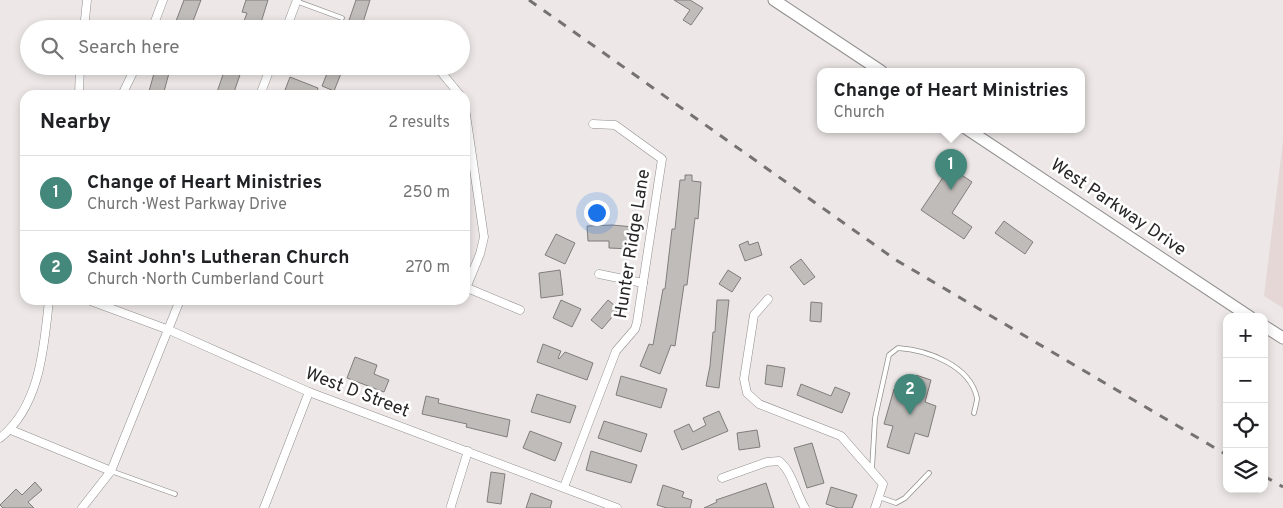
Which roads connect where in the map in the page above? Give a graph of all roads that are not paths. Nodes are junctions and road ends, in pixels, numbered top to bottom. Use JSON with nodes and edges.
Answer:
{"nodes":[{"id":1,"x":88,"y":0,"type":"edge"},
{"id":2,"x":163,"y":0,"type":"edge"},
{"id":3,"x":774,"y":0,"type":"edge"},
{"id":4,"x":297,"y":1,"type":"edge"},
{"id":5,"x":342,"y":18,"type":"dead end"},
{"id":6,"x":85,"y":20,"type":"edge"},
{"id":7,"x":155,"y":20,"type":"edge"},
{"id":8,"x":290,"y":20,"type":"edge"},
{"id":9,"x":876,"y":68,"type":"edge"},
{"id":10,"x":80,"y":75,"type":"edge"},
{"id":11,"x":132,"y":75,"type":"edge"},
{"id":12,"x":268,"y":75,"type":"edge"},
{"id":13,"x":443,"y":75,"type":"edge"},
{"id":14,"x":79,"y":90,"type":"edge"},
{"id":15,"x":124,"y":90,"type":"edge"},
{"id":16,"x":262,"y":90,"type":"edge"},
{"id":17,"x":456,"y":90,"type":"edge"},
{"id":18,"x":593,"y":124,"type":"dead end"},
{"id":19,"x":973,"y":133,"type":"edge"},
{"id":20,"x":470,"y":142,"type":"edge"},
{"id":21,"x":599,"y":274,"type":"dead end"},
{"id":22,"x":470,"y":278,"type":"edge"},
{"id":23,"x":643,"y":282,"type":"junction"},
{"id":24,"x":470,"y":290,"type":"edge"},
{"id":25,"x":768,"y":299,"type":"dead end"},
{"id":26,"x":48,"y":305,"type":"edge"},
{"id":27,"x":102,"y":305,"type":"edge"},
{"id":28,"x":178,"y":305,"type":"edge"},
{"id":29,"x":520,"y":310,"type":"dead end"},
{"id":30,"x":1244,"y":313,"type":"edge"},
{"id":31,"x":1268,"y":329,"type":"edge"},
{"id":32,"x":169,"y":330,"type":"junction"},
{"id":33,"x":1283,"y":338,"type":"edge"},
{"id":34,"x":310,"y":392,"type":"junction"},
{"id":35,"x":974,"y":413,"type":"dead end"},
{"id":36,"x":11,"y":430,"type":"junction"},
{"id":37,"x":0,"y":438,"type":"edge"},
{"id":38,"x":468,"y":451,"type":"junction"},
{"id":39,"x":111,"y":471,"type":"junction"},
{"id":40,"x":872,"y":472,"type":"junction"},
{"id":41,"x":929,"y":473,"type":"dead end"},
{"id":42,"x":722,"y":478,"type":"dead end"},
{"id":43,"x":564,"y":487,"type":"junction"},
{"id":44,"x":176,"y":494,"type":"dead end"},
{"id":45,"x":879,"y":496,"type":"junction"},
{"id":46,"x":450,"y":506,"type":"dead end"},
{"id":47,"x":82,"y":508,"type":"edge"},
{"id":48,"x":264,"y":508,"type":"edge"},
{"id":49,"x":617,"y":508,"type":"edge"},
{"id":50,"x":805,"y":508,"type":"edge"},
{"id":51,"x":875,"y":508,"type":"edge"}],
"edges":[{"from":1,"to":6,"type":"street"},
{"from":2,"to":7,"type":"street"},
{"from":3,"to":9,"type":"main road"},
{"from":4,"to":5,"type":"lane"},
{"from":4,"to":8,"type":"street"},
{"from":10,"to":14,"type":"street"},
{"from":11,"to":15,"type":"street"},
{"from":12,"to":16,"type":"street"},
{"from":13,"to":17,"type":"street"},
{"from":18,"to":23,"type":"street","name":"Hunter Ridge Lane"},
{"from":19,"to":30,"type":"main road","name":"West Parkway Drive"},
{"from":20,"to":22,"type":"street"},
{"from":21,"to":23,"type":"street"},
{"from":23,"to":43,"type":"street","name":"Hunter Ridge Lane"},
{"from":24,"to":29,"type":"street"},
{"from":25,"to":40,"type":"street"},
{"from":26,"to":36,"type":"street"},
{"from":27,"to":32,"type":"street","name":"West D Street"},
{"from":28,"to":32,"type":"street"},
{"from":31,"to":33,"type":"main road"},
{"from":32,"to":34,"type":"street","name":"West D Street"},
{"from":32,"to":39,"type":"street"},
{"from":34,"to":38,"type":"street","name":"West D Street"},
{"from":34,"to":48,"type":"street"},
{"from":35,"to":40,"type":"lane"},
{"from":36,"to":37,"type":"street"},
{"from":36,"to":39,"type":"street"},
{"from":38,"to":43,"type":"street","name":"West D Street"},
{"from":38,"to":46,"type":"street"},
{"from":39,"to":44,"type":"lane"},
{"from":39,"to":47,"type":"street"},
{"from":40,"to":45,"type":"street"},
{"from":41,"to":45,"type":"lane"},
{"from":42,"to":50,"type":"street"},
{"from":43,"to":49,"type":"street","name":"West D Street"},
{"from":45,"to":51,"type":"street"}]}
